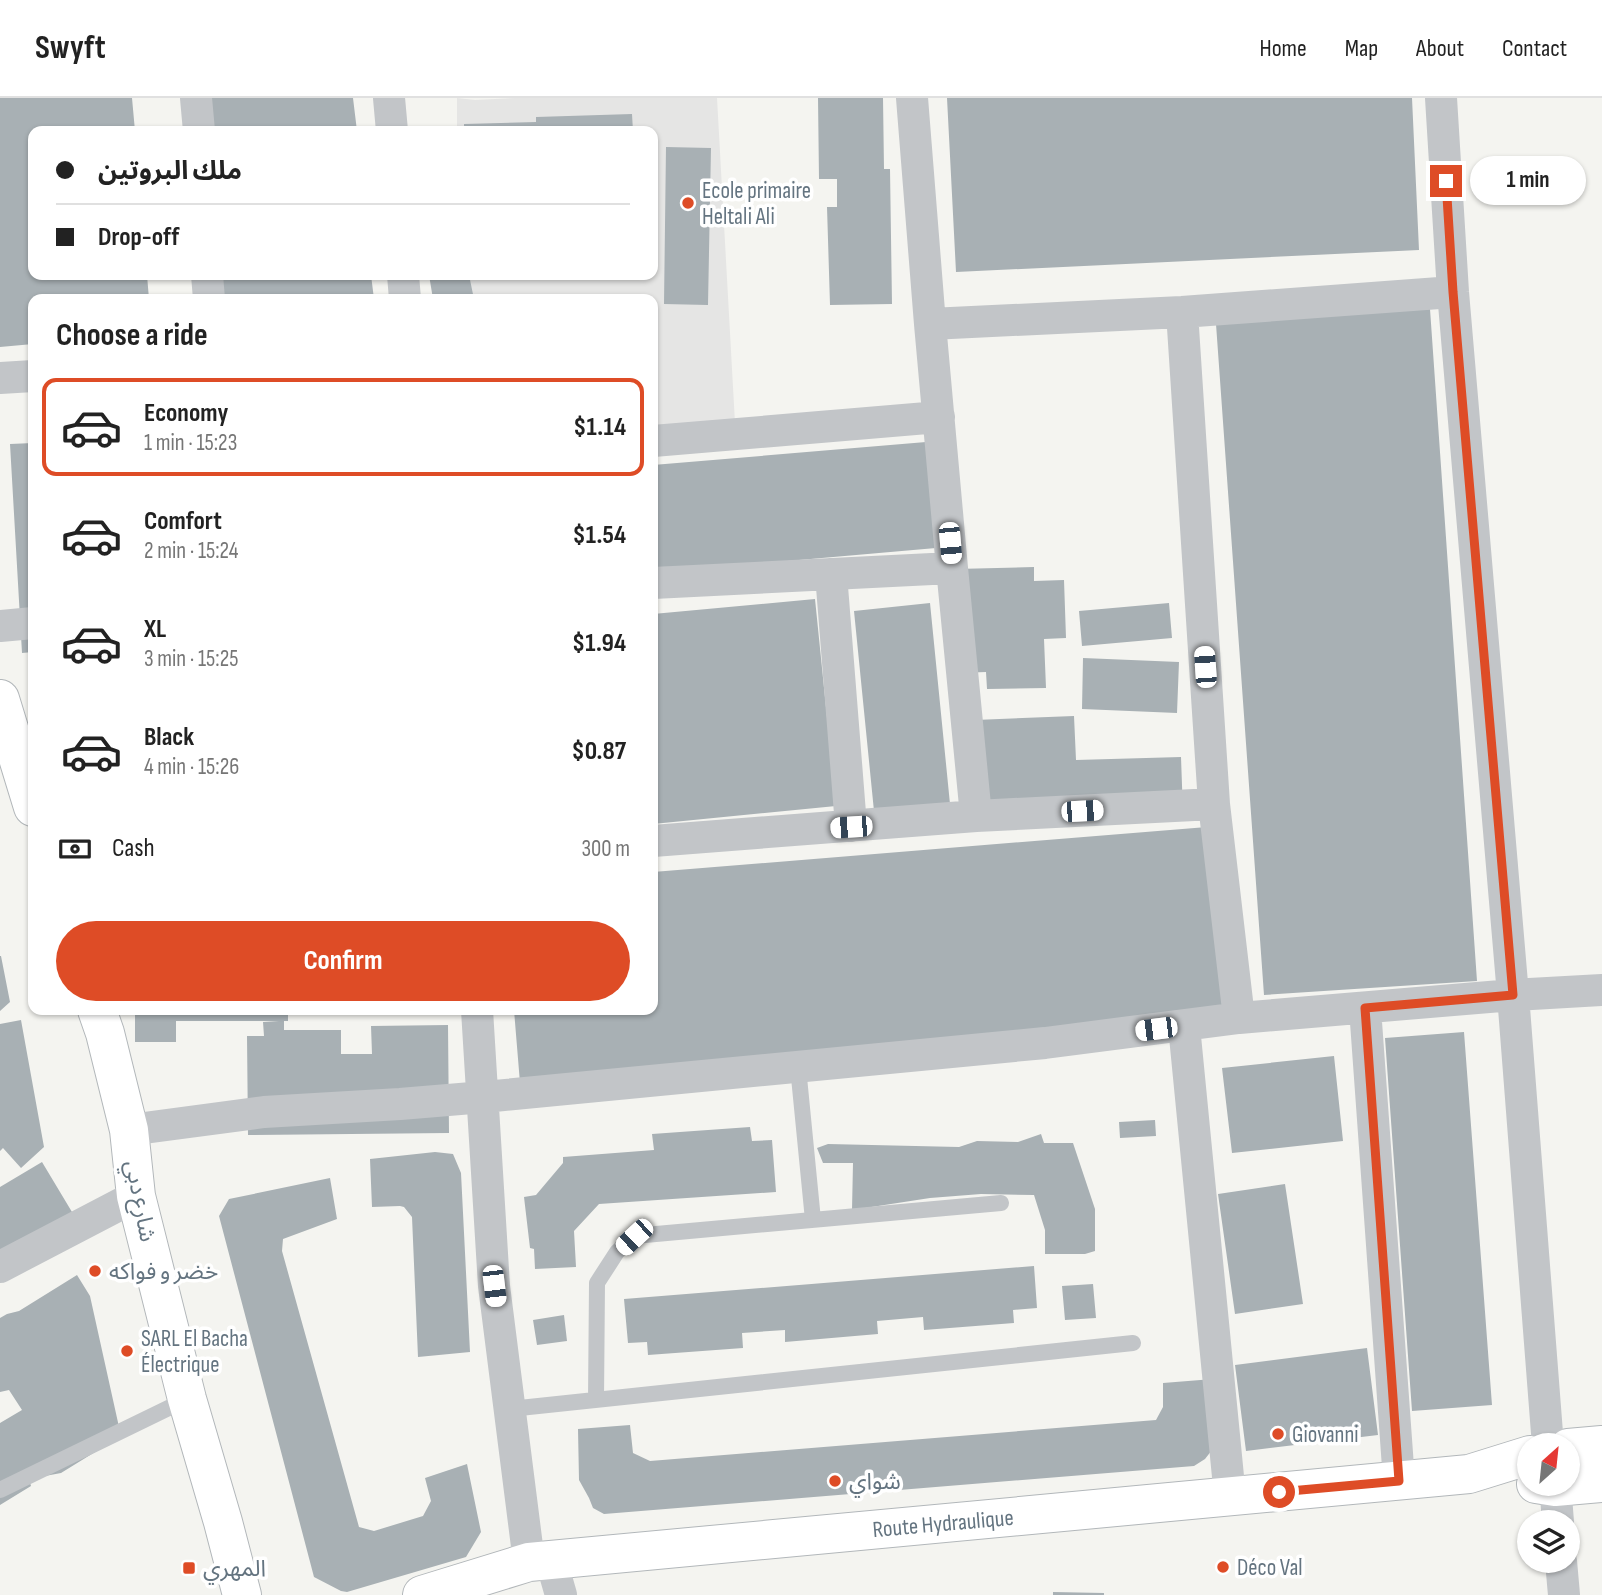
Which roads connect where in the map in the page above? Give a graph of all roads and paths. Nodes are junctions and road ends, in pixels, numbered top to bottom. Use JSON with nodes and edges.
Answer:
{"nodes":[{"id":1,"x":197,"y":98,"type":"edge"},
{"id":2,"x":390,"y":98,"type":"edge"},
{"id":3,"x":912,"y":98,"type":"edge"},
{"id":4,"x":1441,"y":98,"type":"edge"},
{"id":5,"x":198,"y":126,"type":"edge"},
{"id":6,"x":392,"y":126,"type":"edge"},
{"id":7,"x":1453,"y":292,"type":"junction"},
{"id":8,"x":1182,"y":312,"type":"junction"},
{"id":9,"x":930,"y":324,"type":"junction"},
{"id":10,"x":28,"y":376,"type":"edge"},
{"id":11,"x":0,"y":378,"type":"edge"},
{"id":12,"x":939,"y":417,"type":"junction"},
{"id":13,"x":658,"y":441,"type":"edge"},
{"id":14,"x":952,"y":568,"type":"junction"},
{"id":15,"x":831,"y":574,"type":"junction"},
{"id":16,"x":658,"y":583,"type":"edge"},
{"id":17,"x":28,"y":623,"type":"edge"},
{"id":18,"x":0,"y":626,"type":"edge"},
{"id":19,"x":0,"y":699,"type":"edge"},
{"id":20,"x":28,"y":791,"type":"edge"},
{"id":21,"x":1214,"y":804,"type":"junction"},
{"id":22,"x":976,"y":816,"type":"junction"},
{"id":23,"x":851,"y":827,"type":"junction"},
{"id":24,"x":658,"y":841,"type":"edge"},
{"id":25,"x":1602,"y":990,"type":"edge"},
{"id":26,"x":1513,"y":995,"type":"junction"},
{"id":27,"x":1365,"y":1008,"type":"junction"},
{"id":28,"x":99,"y":1015,"type":"edge"},
{"id":29,"x":477,"y":1015,"type":"edge"},
{"id":30,"x":1238,"y":1018,"type":"junction"},
{"id":31,"x":1184,"y":1026,"type":"junction"},
{"id":32,"x":798,"y":1067,"type":"junction"},
{"id":33,"x":484,"y":1097,"type":"junction"},
{"id":34,"x":129,"y":1130,"type":"junction"},
{"id":35,"x":136,"y":1196,"type":"junction"},
{"id":36,"x":1000,"y":1203,"type":"dead end"},
{"id":37,"x":813,"y":1220,"type":"junction"},
{"id":38,"x":0,"y":1267,"type":"edge"},
{"id":39,"x":1133,"y":1343,"type":"dead end"},
{"id":40,"x":187,"y":1399,"type":"junction"},
{"id":41,"x":596,"y":1400,"type":"junction"},
{"id":42,"x":510,"y":1409,"type":"junction"},
{"id":43,"x":1547,"y":1433,"type":"edge"},
{"id":44,"x":1602,"y":1445,"type":"edge"},
{"id":45,"x":1580,"y":1447,"type":"edge"},
{"id":46,"x":1517,"y":1459,"type":"edge"},
{"id":47,"x":1469,"y":1474,"type":"junction"},
{"id":48,"x":1399,"y":1481,"type":"junction"},
{"id":49,"x":1602,"y":1483,"type":"edge"},
{"id":50,"x":1517,"y":1485,"type":"edge"},
{"id":51,"x":1580,"y":1487,"type":"edge"},
{"id":52,"x":0,"y":1490,"type":"edge"},
{"id":53,"x":1230,"y":1497,"type":"junction"},
{"id":54,"x":547,"y":1572,"type":"edge"},
{"id":55,"x":1562,"y":1573,"type":"edge"},
{"id":56,"x":242,"y":1595,"type":"edge"},
{"id":57,"x":422,"y":1595,"type":"edge"},
{"id":58,"x":1563,"y":1595,"type":"edge"}],
"edges":[{"from":1,"to":5,"type":"street"},
{"from":2,"to":6,"type":"street"},
{"from":3,"to":9,"type":"street"},
{"from":4,"to":7,"type":"street"},
{"from":7,"to":8,"type":"street"},
{"from":7,"to":26,"type":"street"},
{"from":8,"to":9,"type":"street"},
{"from":8,"to":21,"type":"street"},
{"from":9,"to":12,"type":"street"},
{"from":10,"to":11,"type":"street"},
{"from":12,"to":13,"type":"street"},
{"from":12,"to":14,"type":"street"},
{"from":14,"to":15,"type":"street"},
{"from":14,"to":22,"type":"street"},
{"from":15,"to":16,"type":"street"},
{"from":15,"to":23,"type":"street"},
{"from":17,"to":18,"type":"street"},
{"from":19,"to":20,"type":"main road"},
{"from":21,"to":22,"type":"street"},
{"from":21,"to":30,"type":"street"},
{"from":22,"to":23,"type":"street"},
{"from":23,"to":24,"type":"street"},
{"from":25,"to":26,"type":"street"},
{"from":26,"to":27,"type":"street"},
{"from":26,"to":43,"type":"street"},
{"from":27,"to":30,"type":"street"},
{"from":27,"to":48,"type":"street"},
{"from":28,"to":34,"type":"main road","name":"شارع دبي"},
{"from":29,"to":33,"type":"street"},
{"from":30,"to":31,"type":"street"},
{"from":31,"to":32,"type":"street"},
{"from":31,"to":53,"type":"street"},
{"from":32,"to":33,"type":"street"},
{"from":32,"to":37,"type":"lane"},
{"from":33,"to":34,"type":"street"},
{"from":33,"to":42,"type":"street"},
{"from":34,"to":35,"type":"main road","name":"شارع دبي"},
{"from":35,"to":38,"type":"street"},
{"from":35,"to":40,"type":"main road","name":"شارع دبي"},
{"from":36,"to":37,"type":"lane"},
{"from":37,"to":41,"type":"lane"},
{"from":39,"to":41,"type":"lane"},
{"from":40,"to":52,"type":"lane"},
{"from":40,"to":56,"type":"main road","name":"شارع دبي"},
{"from":41,"to":42,"type":"lane"},
{"from":42,"to":54,"type":"street"},
{"from":44,"to":45,"type":"main road"},
{"from":46,"to":47,"type":"main road"},
{"from":47,"to":48,"type":"main road","name":"Route Hydraulique"},
{"from":47,"to":50,"type":"main road"},
{"from":48,"to":53,"type":"main road","name":"Route Hydraulique"},
{"from":49,"to":51,"type":"main road"},
{"from":53,"to":54,"type":"main road","name":"Route Hydraulique"},
{"from":54,"to":57,"type":"main road","name":"Route Hydraulique"},
{"from":55,"to":58,"type":"street"}]}
